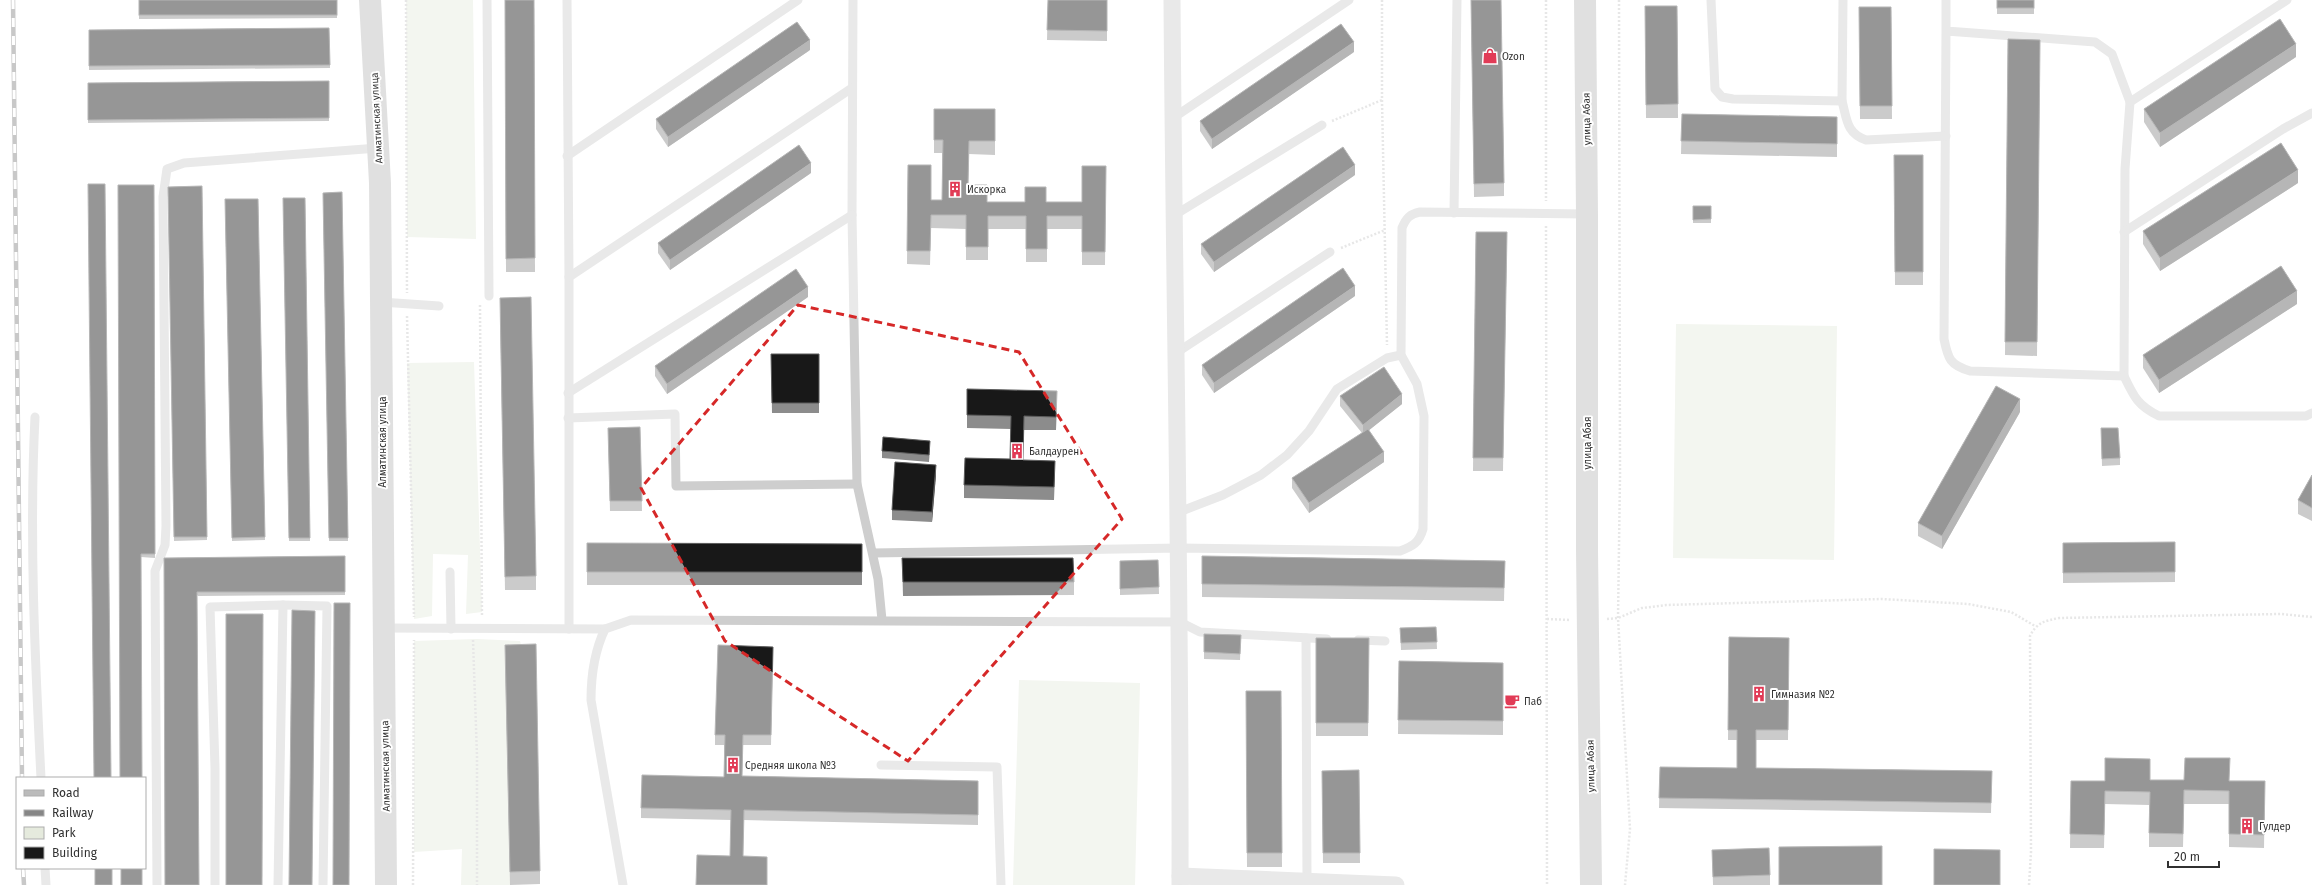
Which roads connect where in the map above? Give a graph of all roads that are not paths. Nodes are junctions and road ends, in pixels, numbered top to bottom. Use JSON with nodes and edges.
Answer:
{"nodes":[{"id":1,"x":370,"y":0,"type":"edge"},
{"id":2,"x":487,"y":0,"type":"edge"},
{"id":3,"x":567,"y":0,"type":"edge"},
{"id":4,"x":798,"y":0,"type":"edge"},
{"id":5,"x":853,"y":0,"type":"edge"},
{"id":6,"x":1172,"y":0,"type":"edge"},
{"id":7,"x":1349,"y":0,"type":"edge"},
{"id":8,"x":1457,"y":0,"type":"edge"},
{"id":9,"x":1585,"y":0,"type":"edge"},
{"id":10,"x":1711,"y":0,"type":"edge"},
{"id":11,"x":1843,"y":0,"type":"edge"},
{"id":12,"x":1946,"y":0,"type":"edge"},
{"id":13,"x":2287,"y":0,"type":"edge"},
{"id":14,"x":1946,"y":30,"type":"junction"},
{"id":15,"x":852,"y":88,"type":"junction"},
{"id":16,"x":1842,"y":101,"type":"junction"},
{"id":17,"x":2130,"y":102,"type":"junction"},
{"id":18,"x":2312,"y":113,"type":"edge"},
{"id":19,"x":1173,"y":118,"type":"junction"},
{"id":20,"x":1322,"y":125,"type":"road end"},
{"id":21,"x":1946,"y":136,"type":"junction"},
{"id":22,"x":378,"y":148,"type":"junction"},
{"id":23,"x":567,"y":156,"type":"junction"},
{"id":24,"x":1454,"y":213,"type":"junction"},
{"id":25,"x":1587,"y":214,"type":"junction"},
{"id":26,"x":852,"y":216,"type":"junction"},
{"id":27,"x":1173,"y":216,"type":"junction"},
{"id":28,"x":2124,"y":232,"type":"junction"},
{"id":29,"x":1330,"y":252,"type":"road end"},
{"id":30,"x":569,"y":277,"type":"junction"},
{"id":31,"x":488,"y":296,"type":"dead end"},
{"id":32,"x":381,"y":302,"type":"junction"},
{"id":33,"x":439,"y":306,"type":"dead end"},
{"id":34,"x":1176,"y":353,"type":"junction"},
{"id":35,"x":1401,"y":355,"type":"junction"},
{"id":36,"x":2124,"y":376,"type":"junction"},
{"id":37,"x":568,"y":393,"type":"junction"},
{"id":38,"x":2312,"y":413,"type":"edge"},
{"id":39,"x":35,"y":417,"type":"dead end"},
{"id":40,"x":568,"y":418,"type":"junction"},
{"id":41,"x":857,"y":484,"type":"junction"},
{"id":42,"x":1178,"y":512,"type":"junction"},
{"id":43,"x":1179,"y":548,"type":"junction"},
{"id":44,"x":873,"y":553,"type":"junction"},
{"id":45,"x":450,"y":572,"type":"dead end"},
{"id":46,"x":283,"y":605,"type":"junction"},
{"id":47,"x":882,"y":620,"type":"junction"},
{"id":48,"x":1180,"y":622,"type":"junction"},
{"id":49,"x":383,"y":628,"type":"junction"},
{"id":50,"x":451,"y":629,"type":"junction"},
{"id":51,"x":569,"y":629,"type":"junction"},
{"id":52,"x":605,"y":629,"type":"junction"},
{"id":53,"x":1306,"y":638,"type":"junction"},
{"id":54,"x":1385,"y":641,"type":"dead end"},
{"id":55,"x":881,"y":765,"type":"dead end"},
{"id":56,"x":41,"y":777,"type":"edge"},
{"id":57,"x":45,"y":869,"type":"edge"},
{"id":58,"x":1307,"y":880,"type":"junction"},
{"id":59,"x":1180,"y":881,"type":"edge"},
{"id":60,"x":46,"y":885,"type":"edge"},
{"id":61,"x":157,"y":885,"type":"edge"},
{"id":62,"x":216,"y":885,"type":"edge"},
{"id":63,"x":278,"y":885,"type":"edge"},
{"id":64,"x":323,"y":885,"type":"edge"},
{"id":65,"x":386,"y":885,"type":"edge"},
{"id":66,"x":623,"y":885,"type":"edge"},
{"id":67,"x":1001,"y":885,"type":"edge"},
{"id":68,"x":1396,"y":885,"type":"edge"},
{"id":69,"x":1591,"y":885,"type":"edge"}],
"edges":[{"from":1,"to":22,"type":"street","name":"Алматинская улица"},
{"from":2,"to":31,"type":"lane"},
{"from":3,"to":23,"type":"lane"},
{"from":4,"to":23,"type":"lane"},
{"from":5,"to":15,"type":"lane"},
{"from":6,"to":19,"type":"street"},
{"from":7,"to":19,"type":"lane"},
{"from":8,"to":24,"type":"lane"},
{"from":9,"to":25,"type":"street","name":"улица Абая"},
{"from":10,"to":16,"type":"lane"},
{"from":11,"to":16,"type":"lane"},
{"from":12,"to":14,"type":"lane"},
{"from":13,"to":17,"type":"lane"},
{"from":14,"to":17,"type":"lane"},
{"from":14,"to":21,"type":"lane"},
{"from":15,"to":26,"type":"lane"},
{"from":15,"to":30,"type":"lane"},
{"from":16,"to":21,"type":"lane"},
{"from":17,"to":28,"type":"lane"},
{"from":18,"to":28,"type":"lane"},
{"from":19,"to":27,"type":"street"},
{"from":20,"to":27,"type":"lane"},
{"from":21,"to":36,"type":"lane"},
{"from":22,"to":32,"type":"street","name":"Алматинская улица"},
{"from":22,"to":61,"type":"lane"},
{"from":23,"to":30,"type":"lane"},
{"from":24,"to":25,"type":"lane"},
{"from":24,"to":35,"type":"lane"},
{"from":25,"to":69,"type":"street","name":"улица Абая"},
{"from":26,"to":37,"type":"lane"},
{"from":26,"to":41,"type":"lane"},
{"from":27,"to":34,"type":"street"},
{"from":28,"to":36,"type":"lane"},
{"from":29,"to":34,"type":"lane"},
{"from":30,"to":37,"type":"lane"},
{"from":32,"to":33,"type":"lane"},
{"from":32,"to":49,"type":"street","name":"Алматинская улица"},
{"from":34,"to":42,"type":"street"},
{"from":35,"to":42,"type":"lane"},
{"from":35,"to":43,"type":"lane"},
{"from":36,"to":38,"type":"lane"},
{"from":37,"to":40,"type":"lane"},
{"from":39,"to":56,"type":"lane"},
{"from":40,"to":41,"type":"lane"},
{"from":40,"to":51,"type":"lane"},
{"from":41,"to":44,"type":"lane"},
{"from":42,"to":43,"type":"street"},
{"from":43,"to":44,"type":"lane"},
{"from":43,"to":48,"type":"street"},
{"from":44,"to":47,"type":"lane"},
{"from":45,"to":50,"type":"lane"},
{"from":46,"to":62,"type":"lane"},
{"from":46,"to":63,"type":"lane"},
{"from":46,"to":64,"type":"lane"},
{"from":47,"to":48,"type":"lane"},
{"from":47,"to":52,"type":"lane"},
{"from":48,"to":53,"type":"lane"},
{"from":48,"to":59,"type":"street"},
{"from":49,"to":50,"type":"lane"},
{"from":49,"to":65,"type":"street","name":"Алматинская улица"},
{"from":50,"to":51,"type":"lane"},
{"from":51,"to":52,"type":"lane"},
{"from":52,"to":66,"type":"lane"},
{"from":53,"to":54,"type":"lane"},
{"from":53,"to":58,"type":"lane"},
{"from":55,"to":67,"type":"lane"},
{"from":57,"to":60,"type":"lane"},
{"from":58,"to":59,"type":"street"},
{"from":58,"to":68,"type":"street"}]}
